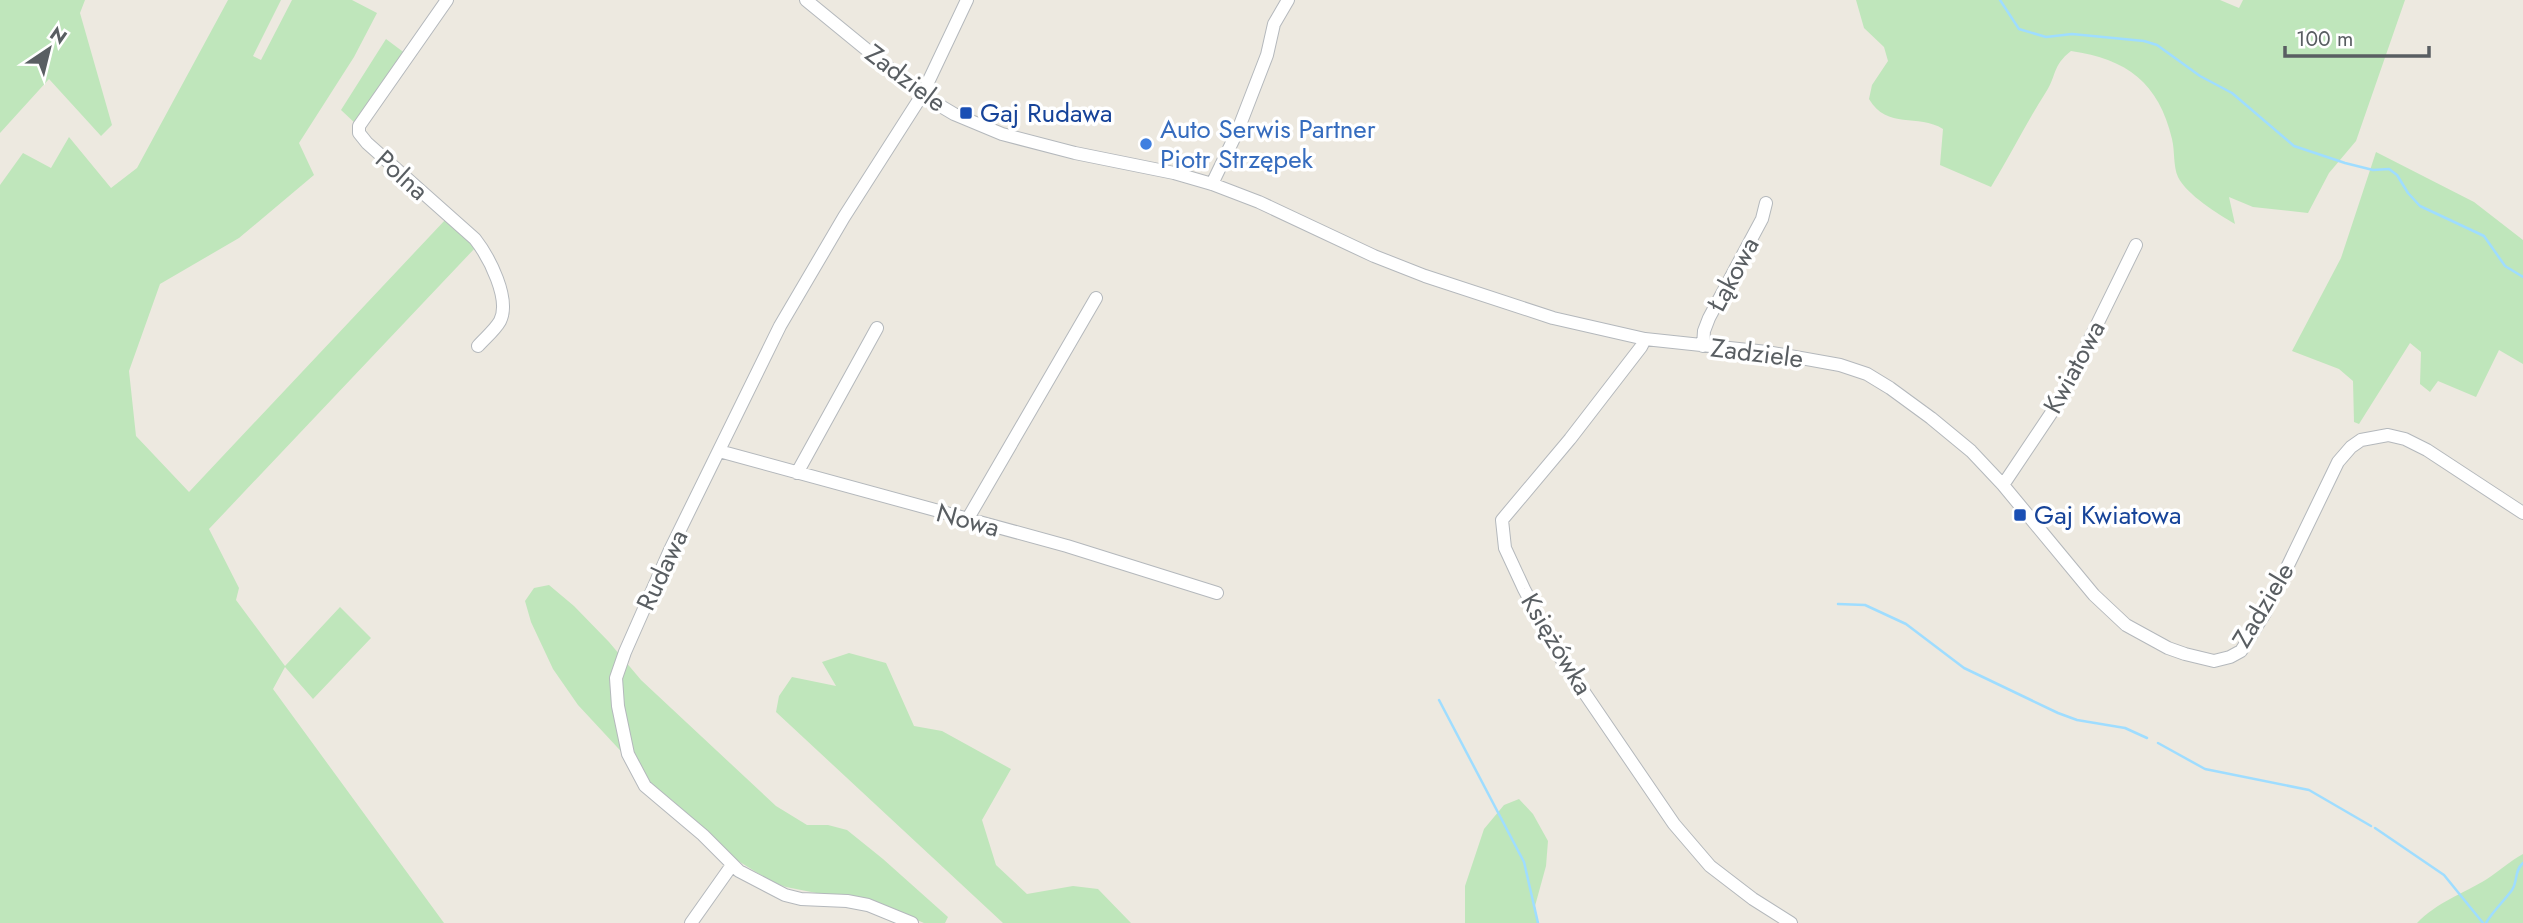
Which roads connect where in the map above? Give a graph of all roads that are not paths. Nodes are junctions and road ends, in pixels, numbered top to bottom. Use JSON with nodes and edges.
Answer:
{"nodes":[{"id":1,"x":447,"y":0,"type":"edge"},
{"id":2,"x":806,"y":0,"type":"edge"},
{"id":3,"x":967,"y":0,"type":"edge"},
{"id":4,"x":1288,"y":0,"type":"edge"},
{"id":5,"x":922,"y":95,"type":"junction"},
{"id":6,"x":1212,"y":184,"type":"junction"},
{"id":7,"x":1766,"y":202,"type":"dead end"},
{"id":8,"x":2136,"y":245,"type":"dead end"},
{"id":9,"x":1096,"y":298,"type":"dead end"},
{"id":10,"x":877,"y":328,"type":"dead end"},
{"id":11,"x":1645,"y":339,"type":"junction"},
{"id":12,"x":478,"y":346,"type":"dead end"},
{"id":13,"x":1703,"y":346,"type":"junction"},
{"id":14,"x":719,"y":451,"type":"junction"},
{"id":15,"x":797,"y":472,"type":"junction"},
{"id":16,"x":2003,"y":485,"type":"junction"},
{"id":17,"x":2523,"y":513,"type":"edge"},
{"id":18,"x":967,"y":520,"type":"junction"},
{"id":19,"x":1217,"y":593,"type":"dead end"},
{"id":20,"x":732,"y":865,"type":"junction"},
{"id":21,"x":691,"y":923,"type":"edge"},
{"id":22,"x":912,"y":923,"type":"edge"},
{"id":23,"x":1791,"y":923,"type":"edge"}],
"edges":[{"from":1,"to":12,"type":"street","name":"Polna"},
{"from":2,"to":5,"type":"street","name":"Zadziele"},
{"from":3,"to":5,"type":"street","name":"Rudawa"},
{"from":4,"to":6,"type":"street"},
{"from":5,"to":6,"type":"street","name":"Zadziele"},
{"from":5,"to":14,"type":"street","name":"Rudawa"},
{"from":6,"to":11,"type":"street","name":"Zadziele"},
{"from":7,"to":13,"type":"street","name":"Łąkowa"},
{"from":8,"to":16,"type":"street","name":"Kwiatowa"},
{"from":9,"to":18,"type":"street"},
{"from":10,"to":15,"type":"street"},
{"from":11,"to":13,"type":"street","name":"Zadziele"},
{"from":11,"to":23,"type":"street","name":"Księżówka"},
{"from":13,"to":16,"type":"street","name":"Zadziele"},
{"from":14,"to":15,"type":"street","name":"Nowa"},
{"from":14,"to":20,"type":"street","name":"Rudawa"},
{"from":15,"to":18,"type":"street","name":"Nowa"},
{"from":16,"to":17,"type":"street","name":"Zadziele"},
{"from":18,"to":19,"type":"street","name":"Nowa"},
{"from":20,"to":21,"type":"street"},
{"from":20,"to":22,"type":"street","name":"Rudawa"}]}
